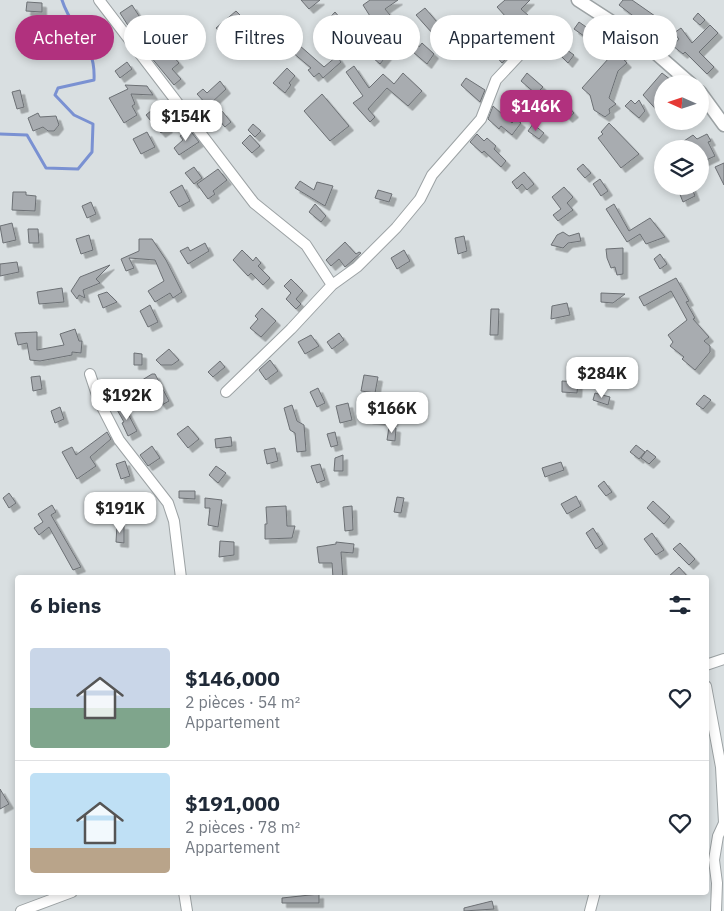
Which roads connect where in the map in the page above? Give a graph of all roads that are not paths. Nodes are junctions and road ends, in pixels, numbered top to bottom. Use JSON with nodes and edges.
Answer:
{"nodes":[{"id":1,"x":99,"y":0,"type":"edge"},
{"id":2,"x":578,"y":0,"type":"edge"},
{"id":3,"x":515,"y":60,"type":"edge"},
{"id":4,"x":681,"y":75,"type":"edge"},
{"id":5,"x":709,"y":104,"type":"edge"},
{"id":6,"x":724,"y":125,"type":"edge"},
{"id":7,"x":332,"y":285,"type":"junction"},
{"id":8,"x":90,"y":374,"type":"dead end"},
{"id":9,"x":226,"y":392,"type":"dead end"},
{"id":10,"x":181,"y":575,"type":"edge"},
{"id":11,"x":724,"y":659,"type":"edge"},
{"id":12,"x":709,"y":664,"type":"edge"},
{"id":13,"x":709,"y":702,"type":"edge"},
{"id":14,"x":724,"y":826,"type":"edge"},
{"id":15,"x":64,"y":895,"type":"edge"},
{"id":16,"x":185,"y":895,"type":"edge"},
{"id":17,"x":594,"y":895,"type":"edge"},
{"id":18,"x":21,"y":911,"type":"edge"},
{"id":19,"x":188,"y":911,"type":"edge"},
{"id":20,"x":590,"y":911,"type":"edge"},
{"id":21,"x":716,"y":911,"type":"edge"}],
"edges":[{"from":1,"to":7,"type":"street"},
{"from":2,"to":4,"type":"main road"},
{"from":3,"to":7,"type":"street"},
{"from":5,"to":6,"type":"main road"},
{"from":7,"to":9,"type":"street"},
{"from":8,"to":10,"type":"street"},
{"from":11,"to":12,"type":"street"},
{"from":13,"to":14,"type":"street"},
{"from":14,"to":21,"type":"street"},
{"from":15,"to":18,"type":"street"},
{"from":16,"to":19,"type":"street"},
{"from":17,"to":20,"type":"street"}]}
